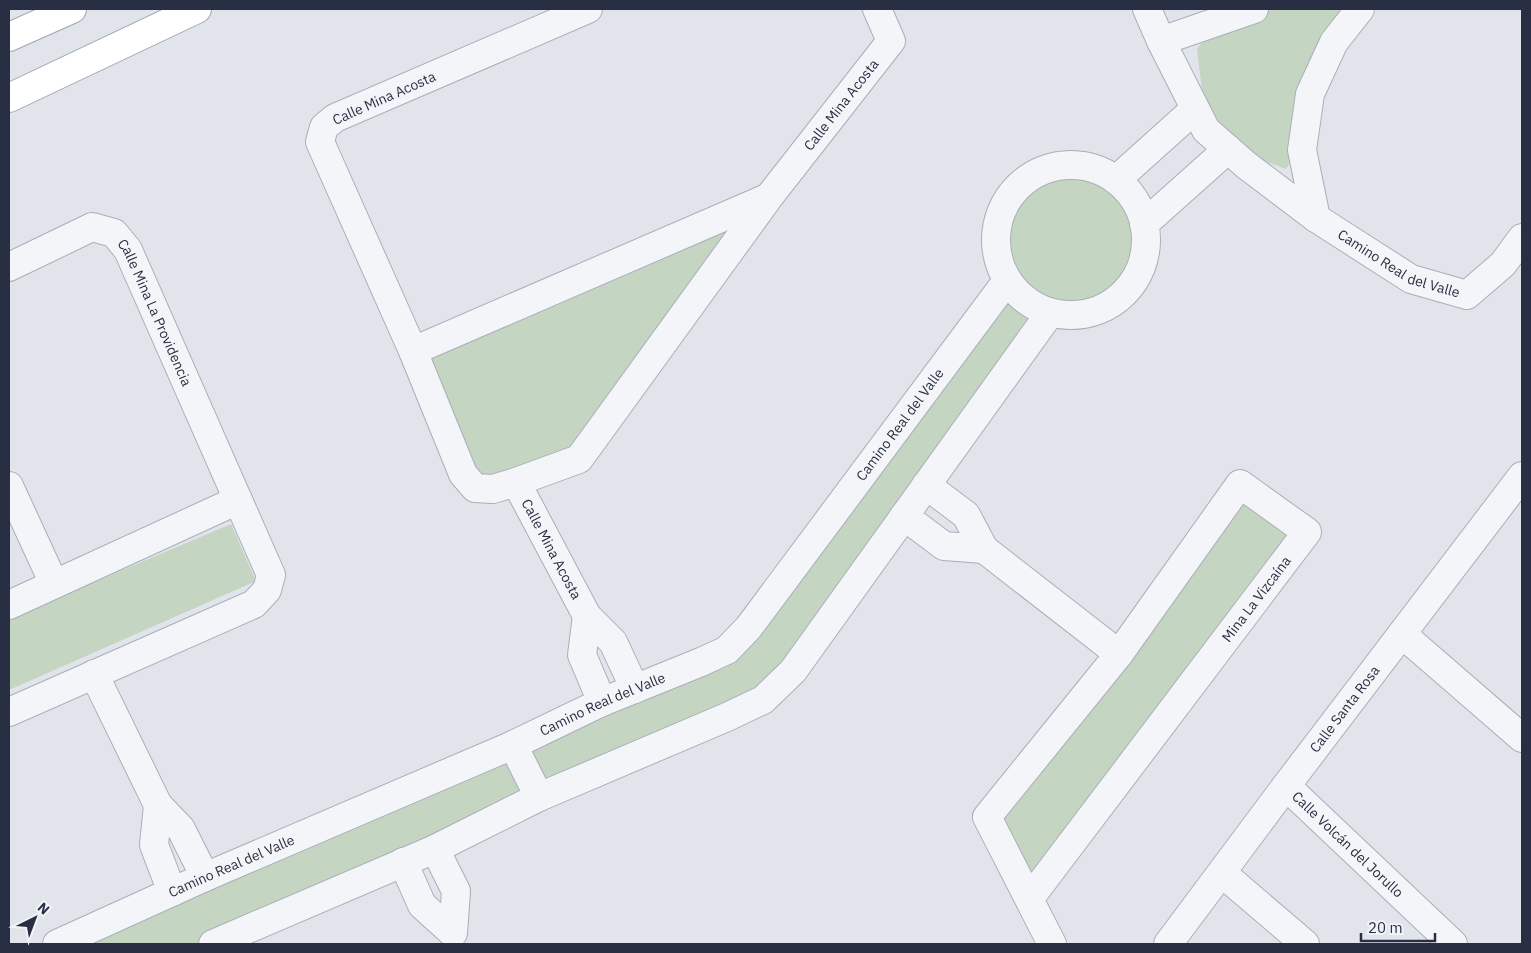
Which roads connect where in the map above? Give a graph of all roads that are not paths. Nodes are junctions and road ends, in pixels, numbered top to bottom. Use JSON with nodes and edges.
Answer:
{"nodes":[{"id":1,"x":72,"y":9,"type":"edge"},
{"id":2,"x":197,"y":9,"type":"edge"},
{"id":3,"x":588,"y":9,"type":"edge"},
{"id":4,"x":877,"y":9,"type":"edge"},
{"id":5,"x":1147,"y":9,"type":"edge"},
{"id":6,"x":1254,"y":9,"type":"edge"},
{"id":7,"x":1360,"y":9,"type":"edge"},
{"id":8,"x":9,"y":37,"type":"edge"},
{"id":9,"x":1161,"y":41,"type":"junction"},
{"id":10,"x":9,"y":98,"type":"edge"},
{"id":11,"x":1195,"y":109,"type":"junction"},
{"id":12,"x":1228,"y":149,"type":"junction"},
{"id":13,"x":1116,"y":180,"type":"junction"},
{"id":14,"x":769,"y":197,"type":"junction"},
{"id":15,"x":1316,"y":218,"type":"junction"},
{"id":16,"x":1144,"y":224,"type":"junction"},
{"id":17,"x":1522,"y":238,"type":"edge"},
{"id":18,"x":9,"y":267,"type":"edge"},
{"id":19,"x":1006,"y":282,"type":"junction"},
{"id":20,"x":1050,"y":312,"type":"junction"},
{"id":21,"x":414,"y":351,"type":"junction"},
{"id":22,"x":1522,"y":476,"type":"edge"},
{"id":23,"x":516,"y":482,"type":"junction"},
{"id":24,"x":926,"y":485,"type":"junction"},
{"id":25,"x":9,"y":486,"type":"edge"},
{"id":26,"x":238,"y":500,"type":"junction"},
{"id":27,"x":904,"y":516,"type":"junction"},
{"id":28,"x":984,"y":549,"type":"junction"},
{"id":29,"x":54,"y":584,"type":"junction"},
{"id":30,"x":9,"y":605,"type":"edge"},
{"id":31,"x":586,"y":616,"type":"junction"},
{"id":32,"x":1402,"y":634,"type":"junction"},
{"id":33,"x":1119,"y":654,"type":"junction"},
{"id":34,"x":94,"y":674,"type":"junction"},
{"id":35,"x":635,"y":689,"type":"junction"},
{"id":36,"x":602,"y":702,"type":"junction"},
{"id":37,"x":9,"y":712,"type":"edge"},
{"id":38,"x":1522,"y":738,"type":"edge"},
{"id":39,"x":513,"y":745,"type":"junction"},
{"id":40,"x":1286,"y":786,"type":"junction"},
{"id":41,"x":539,"y":797,"type":"junction"},
{"id":42,"x":158,"y":806,"type":"junction"},
{"id":43,"x":435,"y":849,"type":"junction"},
{"id":44,"x":403,"y":862,"type":"junction"},
{"id":45,"x":1222,"y":873,"type":"junction"},
{"id":46,"x":204,"y":877,"type":"junction"},
{"id":47,"x":172,"y":892,"type":"junction"},
{"id":48,"x":1030,"y":898,"type":"junction"},
{"id":49,"x":456,"y":939,"type":"edge"},
{"id":50,"x":57,"y":944,"type":"edge"},
{"id":51,"x":213,"y":944,"type":"edge"},
{"id":52,"x":1052,"y":944,"type":"edge"},
{"id":53,"x":1168,"y":944,"type":"edge"},
{"id":54,"x":1305,"y":944,"type":"edge"},
{"id":55,"x":1453,"y":944,"type":"edge"}],
"edges":[{"from":1,"to":8,"type":"main road"},
{"from":2,"to":10,"type":"main road"},
{"from":3,"to":21,"type":"street","name":"Calle Mina Acosta"},
{"from":4,"to":14,"type":"street","name":"Calle Mina Acosta"},
{"from":5,"to":9,"type":"street","name":"Camino Real del Valle"},
{"from":6,"to":9,"type":"street"},
{"from":7,"to":15,"type":"street"},
{"from":9,"to":11,"type":"street","name":"Camino Real del Valle"},
{"from":11,"to":12,"type":"street","name":"Camino Real del Valle"},
{"from":11,"to":13,"type":"street"},
{"from":12,"to":15,"type":"street","name":"Camino Real del Valle"},
{"from":12,"to":16,"type":"street"},
{"from":13,"to":16,"type":"street"},
{"from":13,"to":19,"type":"street"},
{"from":14,"to":21,"type":"street","name":"Calle Mina Acosta"},
{"from":14,"to":23,"type":"street","name":"Calle Mina Acosta"},
{"from":15,"to":17,"type":"street","name":"Camino Real del Valle"},
{"from":16,"to":20,"type":"street"},
{"from":18,"to":26,"type":"street","name":"Calle Mina La Providencia"},
{"from":19,"to":20,"type":"street"},
{"from":19,"to":35,"type":"street","name":"Camino Real del Valle"},
{"from":20,"to":24,"type":"street"},
{"from":21,"to":23,"type":"street","name":"Calle Mina Acosta"},
{"from":22,"to":32,"type":"street","name":"Calle Santa Rosa"},
{"from":23,"to":31,"type":"street","name":"Calle Mina Acosta"},
{"from":24,"to":27,"type":"street"},
{"from":24,"to":28,"type":"street"},
{"from":25,"to":29,"type":"street"},
{"from":26,"to":29,"type":"street"},
{"from":26,"to":34,"type":"street","name":"Calle Mina La Providencia"},
{"from":27,"to":28,"type":"street"},
{"from":27,"to":41,"type":"street"},
{"from":28,"to":33,"type":"street"},
{"from":29,"to":30,"type":"street"},
{"from":31,"to":35,"type":"street","name":"Calle Mina Acosta"},
{"from":31,"to":36,"type":"street","name":"Calle Mina Acosta"},
{"from":32,"to":38,"type":"street"},
{"from":32,"to":40,"type":"street","name":"Calle Santa Rosa"},
{"from":33,"to":48,"type":"street","name":"Mina La Vizcaína"},
{"from":33,"to":48,"type":"street","name":"Mina La Vizcaína"},
{"from":34,"to":37,"type":"street","name":"Calle Mina La Providencia"},
{"from":34,"to":42,"type":"street"},
{"from":35,"to":36,"type":"street","name":"Camino Real del Valle"},
{"from":36,"to":39,"type":"street","name":"Camino Real del Valle"},
{"from":39,"to":41,"type":"street"},
{"from":39,"to":46,"type":"street","name":"Camino Real del Valle"},
{"from":40,"to":45,"type":"street","name":"Calle Santa Rosa"},
{"from":40,"to":55,"type":"street","name":"Calle Volcán del Jorullo"},
{"from":41,"to":43,"type":"street"},
{"from":42,"to":46,"type":"street"},
{"from":42,"to":47,"type":"street"},
{"from":43,"to":44,"type":"street"},
{"from":43,"to":49,"type":"street"},
{"from":44,"to":49,"type":"street"},
{"from":44,"to":51,"type":"street"},
{"from":45,"to":53,"type":"street","name":"Calle Santa Rosa"},
{"from":45,"to":54,"type":"street"},
{"from":46,"to":47,"type":"street","name":"Camino Real del Valle"},
{"from":47,"to":50,"type":"street","name":"Camino Real del Valle"},
{"from":48,"to":52,"type":"street","name":"Mina La Vizcaína"}]}
